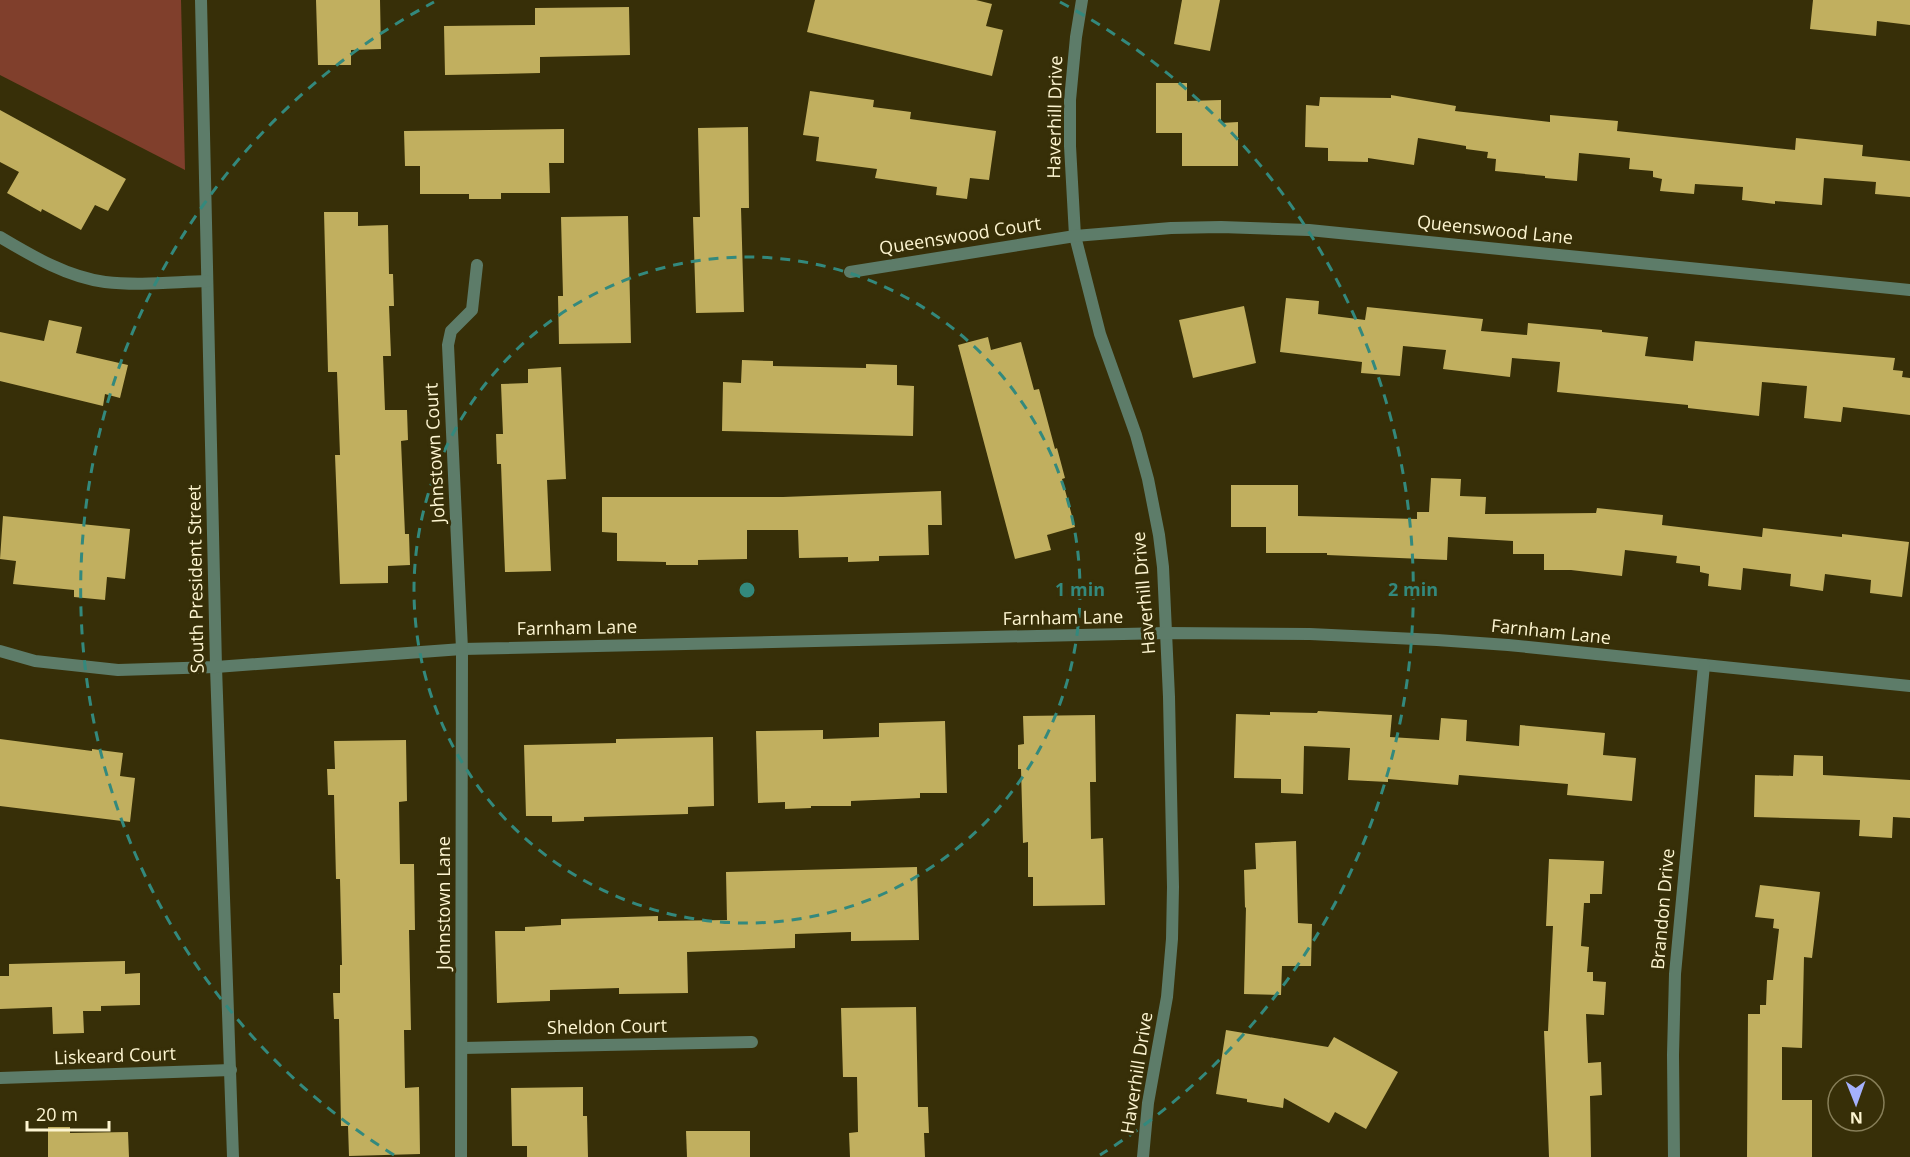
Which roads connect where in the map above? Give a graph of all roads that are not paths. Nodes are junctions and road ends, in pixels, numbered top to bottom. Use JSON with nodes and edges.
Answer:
{"nodes":[{"id":1,"x":201,"y":0,"type":"edge"},
{"id":2,"x":1082,"y":0,"type":"edge"},
{"id":3,"x":1075,"y":236,"type":"junction"},
{"id":4,"x":0,"y":237,"type":"edge"},
{"id":5,"x":477,"y":265,"type":"dead end"},
{"id":6,"x":850,"y":272,"type":"dead end"},
{"id":7,"x":207,"y":281,"type":"junction"},
{"id":8,"x":1910,"y":290,"type":"edge"},
{"id":9,"x":1166,"y":633,"type":"junction"},
{"id":10,"x":462,"y":649,"type":"junction"},
{"id":11,"x":0,"y":651,"type":"edge"},
{"id":12,"x":1704,"y":665,"type":"junction"},
{"id":13,"x":216,"y":667,"type":"junction"},
{"id":14,"x":1910,"y":686,"type":"edge"},
{"id":15,"x":752,"y":1042,"type":"dead end"},
{"id":16,"x":462,"y":1048,"type":"junction"},
{"id":17,"x":231,"y":1070,"type":"junction"},
{"id":18,"x":0,"y":1077,"type":"edge"},
{"id":19,"x":233,"y":1157,"type":"edge"},
{"id":20,"x":461,"y":1157,"type":"edge"},
{"id":21,"x":1143,"y":1157,"type":"edge"},
{"id":22,"x":1674,"y":1157,"type":"edge"}],
"edges":[{"from":1,"to":7,"type":"street","name":"South President Street"},
{"from":2,"to":3,"type":"street","name":"Haverhill Drive"},
{"from":3,"to":6,"type":"street","name":"Queenswood Court"},
{"from":3,"to":8,"type":"street","name":"Queenswood Lane"},
{"from":3,"to":9,"type":"street","name":"Haverhill Drive"},
{"from":4,"to":7,"type":"street"},
{"from":5,"to":10,"type":"street","name":"Johnstown Court"},
{"from":7,"to":13,"type":"street","name":"South President Street"},
{"from":9,"to":10,"type":"street","name":"Farnham Lane"},
{"from":9,"to":12,"type":"street","name":"Farnham Lane"},
{"from":9,"to":21,"type":"street","name":"Haverhill Drive"},
{"from":10,"to":13,"type":"street","name":"Farnham Lane"},
{"from":10,"to":16,"type":"street","name":"Johnstown Lane"},
{"from":11,"to":13,"type":"street","name":"Farnham Lane"},
{"from":12,"to":14,"type":"street","name":"Farnham Lane"},
{"from":12,"to":22,"type":"street","name":"Brandon Drive"},
{"from":13,"to":17,"type":"street","name":"South President Street"},
{"from":15,"to":16,"type":"street","name":"Sheldon Court"},
{"from":16,"to":20,"type":"street","name":"Johnstown Lane"},
{"from":17,"to":18,"type":"street","name":"Liskeard Court"},
{"from":17,"to":19,"type":"street","name":"South President Street"}]}
